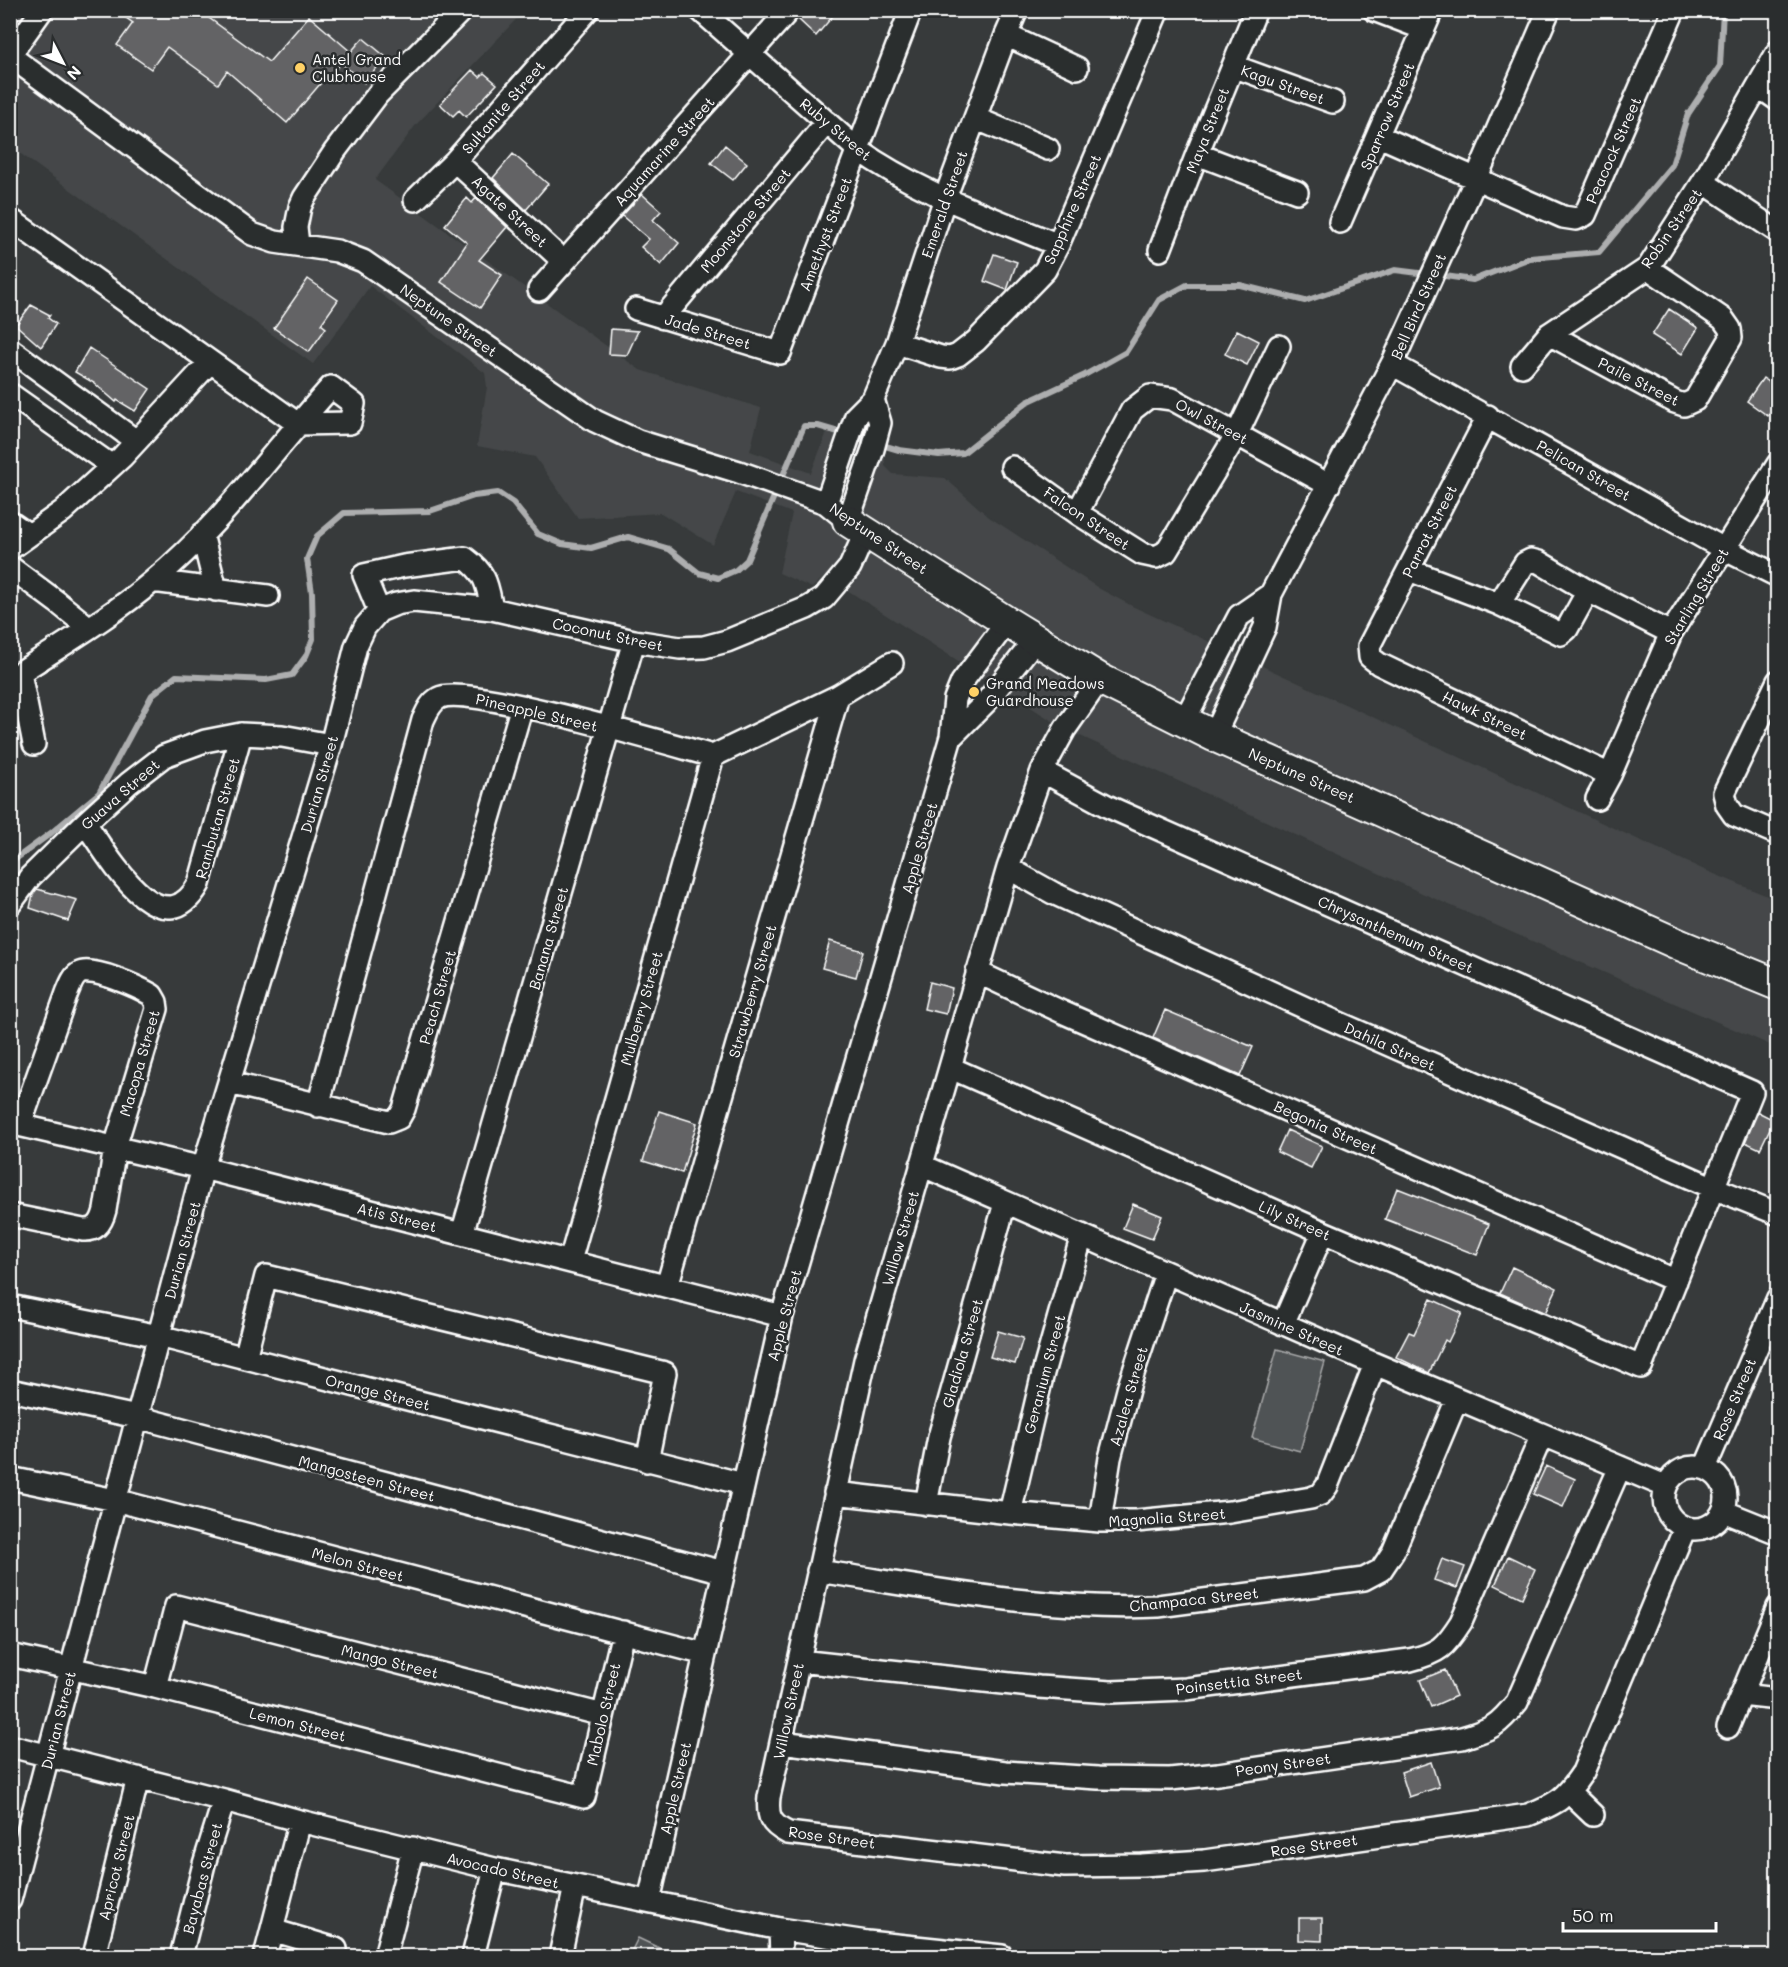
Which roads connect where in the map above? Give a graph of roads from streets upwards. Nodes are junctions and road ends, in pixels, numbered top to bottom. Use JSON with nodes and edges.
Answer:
{"nodes":[{"id":1,"x":42,"y":10,"type":"edge"},
{"id":2,"x":462,"y":10,"type":"edge"},
{"id":3,"x":588,"y":10,"type":"edge"},
{"id":4,"x":700,"y":10,"type":"edge"},
{"id":5,"x":789,"y":10,"type":"edge"},
{"id":6,"x":1017,"y":10,"type":"edge"},
{"id":7,"x":1158,"y":10,"type":"edge"},
{"id":8,"x":1256,"y":10,"type":"edge"},
{"id":9,"x":1374,"y":10,"type":"edge"},
{"id":10,"x":1549,"y":10,"type":"edge"},
{"id":11,"x":1674,"y":10,"type":"edge"},
{"id":12,"x":909,"y":15,"type":"dead end"},
{"id":13,"x":1428,"y":20,"type":"edge"},
{"id":14,"x":1006,"y":35,"type":"junction"},
{"id":15,"x":1778,"y":51,"type":"edge"},
{"id":16,"x":750,"y":55,"type":"junction"},
{"id":17,"x":10,"y":56,"type":"edge"},
{"id":18,"x":1233,"y":66,"type":"junction"},
{"id":19,"x":1077,"y":68,"type":"dead end"},
{"id":20,"x":1758,"y":86,"type":"junction"},
{"id":21,"x":1778,"y":100,"type":"edge"},
{"id":22,"x":1333,"y":102,"type":"dead end"},
{"id":23,"x":975,"y":118,"type":"junction"},
{"id":24,"x":827,"y":122,"type":"junction"},
{"id":25,"x":1378,"y":136,"type":"junction"},
{"id":26,"x":1048,"y":148,"type":"dead end"},
{"id":27,"x":857,"y":149,"type":"junction"},
{"id":28,"x":1197,"y":154,"type":"junction"},
{"id":29,"x":455,"y":161,"type":"junction"},
{"id":30,"x":1476,"y":179,"type":"junction"},
{"id":31,"x":1703,"y":182,"type":"junction"},
{"id":32,"x":1297,"y":192,"type":"dead end"},
{"id":33,"x":945,"y":198,"type":"junction"},
{"id":34,"x":415,"y":200,"type":"dead end"},
{"id":35,"x":10,"y":219,"type":"edge"},
{"id":36,"x":1340,"y":222,"type":"dead end"},
{"id":37,"x":1778,"y":232,"type":"edge"},
{"id":38,"x":298,"y":244,"type":"junction"},
{"id":39,"x":1058,"y":246,"type":"junction"},
{"id":40,"x":1160,"y":250,"type":"dead end"},
{"id":41,"x":564,"y":262,"type":"junction"},
{"id":42,"x":1648,"y":268,"type":"junction"},
{"id":43,"x":539,"y":290,"type":"dead end"},
{"id":44,"x":636,"y":309,"type":"dead end"},
{"id":45,"x":663,"y":318,"type":"junction"},
{"id":46,"x":1549,"y":334,"type":"junction"},
{"id":47,"x":897,"y":343,"type":"junction"},
{"id":48,"x":1279,"y":346,"type":"dead end"},
{"id":49,"x":10,"y":349,"type":"edge"},
{"id":50,"x":780,"y":353,"type":"joint"},
{"id":51,"x":210,"y":362,"type":"junction"},
{"id":52,"x":1392,"y":364,"type":"junction"},
{"id":53,"x":1522,"y":366,"type":"dead end"},
{"id":54,"x":10,"y":394,"type":"edge"},
{"id":55,"x":873,"y":399,"type":"junction"},
{"id":56,"x":1488,"y":416,"type":"junction"},
{"id":57,"x":1237,"y":434,"type":"junction"},
{"id":58,"x":136,"y":441,"type":"junction"},
{"id":59,"x":1778,"y":464,"type":"edge"},
{"id":60,"x":112,"y":466,"type":"junction"},
{"id":61,"x":1012,"y":467,"type":"dead end"},
{"id":62,"x":1329,"y":485,"type":"junction"},
{"id":63,"x":837,"y":513,"type":"junction"},
{"id":64,"x":1077,"y":513,"type":"junction"},
{"id":65,"x":10,"y":522,"type":"edge"},
{"id":66,"x":202,"y":534,"type":"junction"},
{"id":67,"x":29,"y":535,"type":"junction"},
{"id":68,"x":10,"y":549,"type":"edge"},
{"id":69,"x":1724,"y":549,"type":"junction"},
{"id":70,"x":10,"y":567,"type":"edge"},
{"id":71,"x":1409,"y":570,"type":"junction"},
{"id":72,"x":1778,"y":576,"type":"edge"},
{"id":73,"x":153,"y":581,"type":"junction"},
{"id":74,"x":216,"y":590,"type":"junction"},
{"id":75,"x":1588,"y":591,"type":"junction"},
{"id":76,"x":1271,"y":594,"type":"junction"},
{"id":77,"x":267,"y":596,"type":"dead end"},
{"id":78,"x":1499,"y":604,"type":"junction"},
{"id":79,"x":492,"y":609,"type":"junction"},
{"id":80,"x":378,"y":611,"type":"junction"},
{"id":81,"x":1007,"y":622,"type":"junction"},
{"id":82,"x":88,"y":627,"type":"junction"},
{"id":83,"x":1671,"y":633,"type":"junction"},
{"id":84,"x":1035,"y":640,"type":"junction"},
{"id":85,"x":634,"y":642,"type":"junction"},
{"id":86,"x":1369,"y":646,"type":"joint"},
{"id":87,"x":892,"y":663,"type":"dead end"},
{"id":88,"x":15,"y":676,"type":"edge"},
{"id":89,"x":1100,"y":679,"type":"junction"},
{"id":90,"x":1778,"y":681,"type":"edge"},
{"id":91,"x":838,"y":696,"type":"junction"},
{"id":92,"x":522,"y":706,"type":"junction"},
{"id":93,"x":1771,"y":709,"type":"edge"},
{"id":94,"x":1184,"y":721,"type":"junction"},
{"id":95,"x":609,"y":729,"type":"junction"},
{"id":96,"x":241,"y":734,"type":"junction"},
{"id":97,"x":1214,"y":736,"type":"junction"},
{"id":98,"x":951,"y":737,"type":"junction"},
{"id":99,"x":34,"y":744,"type":"dead end"},
{"id":100,"x":331,"y":745,"type":"junction"},
{"id":101,"x":713,"y":756,"type":"junction"},
{"id":102,"x":1042,"y":771,"type":"junction"},
{"id":103,"x":1610,"y":775,"type":"junction"},
{"id":104,"x":1597,"y":799,"type":"dead end"},
{"id":105,"x":85,"y":823,"type":"junction"},
{"id":106,"x":1778,"y":834,"type":"edge"},
{"id":107,"x":1008,"y":868,"type":"junction"},
{"id":108,"x":10,"y":904,"type":"edge"},
{"id":109,"x":977,"y":972,"type":"junction"},
{"id":110,"x":1778,"y":985,"type":"edge"},
{"id":111,"x":951,"y":1068,"type":"junction"},
{"id":112,"x":230,"y":1083,"type":"junction"},
{"id":113,"x":318,"y":1106,"type":"junction"},
{"id":114,"x":15,"y":1124,"type":"edge"},
{"id":115,"x":115,"y":1147,"type":"junction"},
{"id":116,"x":921,"y":1165,"type":"junction"},
{"id":117,"x":203,"y":1168,"type":"junction"},
{"id":118,"x":1714,"y":1188,"type":"junction"},
{"id":119,"x":1005,"y":1203,"type":"junction"},
{"id":120,"x":1778,"y":1214,"type":"edge"},
{"id":121,"x":10,"y":1215,"type":"edge"},
{"id":122,"x":1323,"y":1232,"type":"junction"},
{"id":123,"x":462,"y":1234,"type":"junction"},
{"id":124,"x":1082,"y":1235,"type":"junction"},
{"id":125,"x":570,"y":1261,"type":"junction"},
{"id":126,"x":1166,"y":1274,"type":"junction"},
{"id":127,"x":1676,"y":1281,"type":"junction"},
{"id":128,"x":667,"y":1286,"type":"junction"},
{"id":129,"x":1778,"y":1298,"type":"edge"},
{"id":130,"x":10,"y":1306,"type":"edge"},
{"id":131,"x":782,"y":1316,"type":"junction"},
{"id":132,"x":1283,"y":1324,"type":"junction"},
{"id":133,"x":159,"y":1336,"type":"junction"},
{"id":134,"x":245,"y":1358,"type":"junction"},
{"id":135,"x":1376,"y":1364,"type":"junction"},
{"id":136,"x":10,"y":1390,"type":"edge"},
{"id":137,"x":1457,"y":1399,"type":"junction"},
{"id":138,"x":137,"y":1417,"type":"junction"},
{"id":139,"x":1542,"y":1435,"type":"junction"},
{"id":140,"x":647,"y":1461,"type":"junction"},
{"id":141,"x":1620,"y":1467,"type":"junction"},
{"id":142,"x":1705,"y":1468,"type":"junction"},
{"id":143,"x":10,"y":1478,"type":"edge"},
{"id":144,"x":743,"y":1484,"type":"junction"},
{"id":145,"x":1665,"y":1486,"type":"junction"},
{"id":146,"x":835,"y":1493,"type":"junction"},
{"id":147,"x":116,"y":1500,"type":"junction"},
{"id":148,"x":926,"y":1504,"type":"junction"},
{"id":149,"x":1724,"y":1510,"type":"junction"},
{"id":150,"x":1010,"y":1513,"type":"junction"},
{"id":151,"x":1100,"y":1521,"type":"junction"},
{"id":152,"x":1684,"y":1528,"type":"junction"},
{"id":153,"x":1778,"y":1533,"type":"edge"},
{"id":154,"x":818,"y":1571,"type":"junction"},
{"id":155,"x":723,"y":1572,"type":"junction"},
{"id":156,"x":1778,"y":1607,"type":"edge"},
{"id":157,"x":623,"y":1632,"type":"junction"},
{"id":158,"x":705,"y":1654,"type":"junction"},
{"id":159,"x":10,"y":1655,"type":"edge"},
{"id":160,"x":799,"y":1661,"type":"junction"},
{"id":161,"x":70,"y":1668,"type":"junction"},
{"id":162,"x":155,"y":1688,"type":"junction"},
{"id":163,"x":1741,"y":1695,"type":"junction"},
{"id":164,"x":1778,"y":1699,"type":"edge"},
{"id":165,"x":603,"y":1715,"type":"junction"},
{"id":166,"x":1728,"y":1727,"type":"dead end"},
{"id":167,"x":782,"y":1742,"type":"junction"},
{"id":168,"x":10,"y":1746,"type":"edge"},
{"id":169,"x":50,"y":1755,"type":"junction"},
{"id":170,"x":138,"y":1778,"type":"junction"},
{"id":171,"x":1569,"y":1792,"type":"junction"},
{"id":172,"x":584,"y":1797,"type":"joint"},
{"id":173,"x":224,"y":1800,"type":"junction"},
{"id":174,"x":1593,"y":1815,"type":"dead end"},
{"id":175,"x":770,"y":1820,"type":"joint"},
{"id":176,"x":300,"y":1821,"type":"junction"},
{"id":177,"x":413,"y":1848,"type":"junction"},
{"id":178,"x":495,"y":1869,"type":"junction"},
{"id":179,"x":575,"y":1886,"type":"junction"},
{"id":180,"x":10,"y":1900,"type":"edge"},
{"id":181,"x":649,"y":1901,"type":"junction"},
{"id":182,"x":780,"y":1929,"type":"junction"},
{"id":183,"x":272,"y":1930,"type":"junction"},
{"id":184,"x":336,"y":1949,"type":"dead end"},
{"id":185,"x":867,"y":1949,"type":"edge"},
{"id":186,"x":954,"y":1953,"type":"edge"},
{"id":187,"x":94,"y":1956,"type":"edge"},
{"id":188,"x":181,"y":1956,"type":"edge"},
{"id":189,"x":265,"y":1956,"type":"edge"},
{"id":190,"x":385,"y":1956,"type":"edge"},
{"id":191,"x":473,"y":1956,"type":"edge"},
{"id":192,"x":560,"y":1956,"type":"edge"},
{"id":193,"x":781,"y":1956,"type":"edge"},
{"id":194,"x":1002,"y":1956,"type":"edge"}],
"edges":[{"from":1,"to":17,"type":"street"},
{"from":2,"to":38,"type":"street"},
{"from":3,"to":29,"type":"street","name":"Sultanite Street"},
{"from":4,"to":16,"type":"street","name":"Ruby Street"},
{"from":5,"to":16,"type":"street","name":"Aquamarine Street"},
{"from":6,"to":14,"type":"street","name":"Emerald Street"},
{"from":7,"to":39,"type":"street","name":"Sapphire Street"},
{"from":8,"to":18,"type":"street","name":"Maya Street"},
{"from":9,"to":13,"type":"street"},
{"from":10,"to":30,"type":"street","name":"Bell Bird Street"},
{"from":11,"to":30,"type":"street","name":"Peacock Street"},
{"from":12,"to":27,"type":"street","name":"Amethyst Street"},
{"from":13,"to":25,"type":"street","name":"Sparrow Street"},
{"from":14,"to":19,"type":"street"},
{"from":14,"to":23,"type":"street","name":"Emerald Street"},
{"from":15,"to":20,"type":"street","name":"Robin Street"},
{"from":16,"to":24,"type":"street","name":"Ruby Street"},
{"from":16,"to":41,"type":"street","name":"Aquamarine Street"},
{"from":17,"to":38,"type":"street","name":"Neptune Street"},
{"from":18,"to":22,"type":"street","name":"Kagu Street"},
{"from":18,"to":28,"type":"street","name":"Maya Street"},
{"from":20,"to":21,"type":"street"},
{"from":20,"to":31,"type":"street","name":"Robin Street"},
{"from":23,"to":26,"type":"street"},
{"from":23,"to":33,"type":"street","name":"Emerald Street"},
{"from":24,"to":27,"type":"street","name":"Ruby Street"},
{"from":24,"to":45,"type":"street","name":"Moonstone Street"},
{"from":25,"to":30,"type":"street","name":"Peacock Street"},
{"from":25,"to":36,"type":"street","name":"Sparrow Street"},
{"from":27,"to":33,"type":"street","name":"Ruby Street"},
{"from":27,"to":50,"type":"street","name":"Amethyst Street"},
{"from":28,"to":32,"type":"street"},
{"from":28,"to":40,"type":"street","name":"Maya Street"},
{"from":29,"to":34,"type":"street","name":"Sultanite Street"},
{"from":29,"to":41,"type":"street","name":"Agate Street"},
{"from":30,"to":52,"type":"street","name":"Bell Bird Street"},
{"from":31,"to":37,"type":"street"},
{"from":31,"to":42,"type":"street","name":"Robin Street"},
{"from":33,"to":39,"type":"street","name":"Ruby Street"},
{"from":33,"to":47,"type":"street","name":"Emerald Street"},
{"from":35,"to":51,"type":"street"},
{"from":38,"to":63,"type":"street","name":"Neptune Street"},
{"from":39,"to":47,"type":"street","name":"Sapphire Street"},
{"from":41,"to":43,"type":"street","name":"Aquamarine Street"},
{"from":42,"to":46,"type":"street","name":"Robin Street"},
{"from":42,"to":46,"type":"street","name":"Paile Street"},
{"from":44,"to":45,"type":"street","name":"Jade Street"},
{"from":45,"to":50,"type":"street","name":"Jade Street"},
{"from":46,"to":53,"type":"street","name":"Robin Street"},
{"from":47,"to":55,"type":"street","name":"Emerald Street"},
{"from":48,"to":57,"type":"street"},
{"from":49,"to":58,"type":"street"},
{"from":51,"to":58,"type":"street"},
{"from":51,"to":66,"type":"street"},
{"from":52,"to":56,"type":"street","name":"Pelican Street"},
{"from":52,"to":62,"type":"street","name":"Bell Bird Street"},
{"from":54,"to":60,"type":"street"},
{"from":55,"to":63,"type":"street","name":"Emerald Street"},
{"from":55,"to":63,"type":"street"},
{"from":56,"to":69,"type":"street","name":"Pelican Street"},
{"from":56,"to":71,"type":"street","name":"Parrot Street"},
{"from":57,"to":62,"type":"street","name":"Owl Street"},
{"from":57,"to":64,"type":"street","name":"Owl Street"},
{"from":57,"to":64,"type":"street","name":"Falcon Street"},
{"from":58,"to":60,"type":"street"},
{"from":59,"to":69,"type":"street","name":"Starling Street"},
{"from":60,"to":67,"type":"street"},
{"from":61,"to":64,"type":"street","name":"Falcon Street"},
{"from":62,"to":76,"type":"street","name":"Bell Bird Street"},
{"from":63,"to":81,"type":"street","name":"Neptune Street"},
{"from":63,"to":85,"type":"street","name":"Coconut Street"},
{"from":65,"to":67,"type":"street"},
{"from":66,"to":73,"type":"street"},
{"from":66,"to":74,"type":"street"},
{"from":67,"to":68,"type":"street"},
{"from":69,"to":72,"type":"street","name":"Pelican Street"},
{"from":69,"to":83,"type":"street","name":"Starling Street"},
{"from":70,"to":82,"type":"street"},
{"from":71,"to":78,"type":"street"},
{"from":71,"to":86,"type":"street","name":"Parrot Street"},
{"from":73,"to":74,"type":"street"},
{"from":73,"to":82,"type":"street"},
{"from":74,"to":77,"type":"street"},
{"from":75,"to":78,"type":"street"},
{"from":75,"to":78,"type":"street"},
{"from":75,"to":83,"type":"street"},
{"from":76,"to":94,"type":"street","name":"Bell Bird Street"},
{"from":76,"to":97,"type":"street","name":"Bell Bird Street"},
{"from":79,"to":80,"type":"street","name":"Coconut Street"},
{"from":79,"to":80,"type":"street"},
{"from":79,"to":85,"type":"street","name":"Coconut Street"},
{"from":80,"to":100,"type":"street","name":"Durian Street"},
{"from":81,"to":84,"type":"street","name":"Neptune Street"},
{"from":81,"to":98,"type":"street","name":"Apple Street"},
{"from":82,"to":88,"type":"street"},
{"from":83,"to":103,"type":"street","name":"Starling Street"},
{"from":84,"to":89,"type":"street","name":"Neptune Street"},
{"from":84,"to":98,"type":"street","name":"Apple Street"},
{"from":85,"to":95,"type":"street","name":"Banana Street"},
{"from":86,"to":103,"type":"street","name":"Hawk Street"},
{"from":87,"to":91,"type":"street"},
{"from":88,"to":99,"type":"street"},
{"from":89,"to":94,"type":"street","name":"Neptune Street"},
{"from":89,"to":102,"type":"street","name":"Willow Street"},
{"from":90,"to":93,"type":"street"},
{"from":91,"to":101,"type":"street"},
{"from":91,"to":128,"type":"street","name":"Strawberry Street"},
{"from":92,"to":95,"type":"street","name":"Pineapple Street"},
{"from":92,"to":113,"type":"street","name":"Pineapple Street"},
{"from":92,"to":113,"type":"street","name":"Peach Street"},
{"from":93,"to":106,"type":"street"},
{"from":94,"to":97,"type":"street","name":"Neptune Street"},
{"from":95,"to":101,"type":"street","name":"Pineapple Street"},
{"from":95,"to":123,"type":"street","name":"Banana Street"},
{"from":96,"to":100,"type":"street","name":"Guava Street"},
{"from":96,"to":105,"type":"street","name":"Guava Street"},
{"from":96,"to":105,"type":"street","name":"Rambutan Street"},
{"from":97,"to":110,"type":"street","name":"Neptune Street"},
{"from":98,"to":131,"type":"street","name":"Apple Street"},
{"from":100,"to":112,"type":"street","name":"Durian Street"},
{"from":101,"to":125,"type":"street","name":"Mulberry Street"},
{"from":102,"to":107,"type":"street","name":"Willow Street"},
{"from":102,"to":118,"type":"street","name":"Chrysanthemum Street"},
{"from":103,"to":104,"type":"street","name":"Starling Street"},
{"from":105,"to":108,"type":"street","name":"Guava Street"},
{"from":107,"to":109,"type":"street","name":"Willow Street"},
{"from":107,"to":118,"type":"street","name":"Dahila Street"},
{"from":109,"to":111,"type":"street","name":"Willow Street"},
{"from":109,"to":127,"type":"street","name":"Begonia Street"},
{"from":111,"to":116,"type":"street","name":"Willow Street"},
{"from":111,"to":122,"type":"street","name":"Lily Street"},
{"from":112,"to":113,"type":"street","name":"Peach Street"},
{"from":112,"to":117,"type":"street","name":"Durian Street"},
{"from":114,"to":115,"type":"street","name":"Atis Street"},
{"from":114,"to":115,"type":"street","name":"Macopa Street"},
{"from":115,"to":117,"type":"street","name":"Atis Street"},
{"from":115,"to":121,"type":"street","name":"Macopa Street"},
{"from":116,"to":119,"type":"street","name":"Jasmine Street"},
{"from":116,"to":146,"type":"street","name":"Willow Street"},
{"from":117,"to":123,"type":"street","name":"Atis Street"},
{"from":117,"to":133,"type":"street","name":"Durian Street"},
{"from":118,"to":120,"type":"street","name":"Dahila Street"},
{"from":118,"to":127,"type":"street"},
{"from":119,"to":124,"type":"street","name":"Jasmine Street"},
{"from":119,"to":148,"type":"street","name":"Gladiola Street"},
{"from":122,"to":127,"type":"street","name":"Lily Street"},
{"from":122,"to":132,"type":"street"},
{"from":123,"to":125,"type":"street","name":"Atis Street"},
{"from":124,"to":126,"type":"street","name":"Jasmine Street"},
{"from":124,"to":150,"type":"street","name":"Geranium Street"},
{"from":125,"to":128,"type":"street","name":"Atis Street"},
{"from":126,"to":132,"type":"street","name":"Jasmine Street"},
{"from":126,"to":151,"type":"street","name":"Azalea Street"},
{"from":128,"to":131,"type":"street","name":"Atis Street"},
{"from":129,"to":142,"type":"street","name":"Rose Street"},
{"from":130,"to":133,"type":"street","name":"Orange Street"},
{"from":131,"to":144,"type":"street","name":"Apple Street"},
{"from":132,"to":135,"type":"street","name":"Jasmine Street"},
{"from":133,"to":134,"type":"street","name":"Orange Street"},
{"from":133,"to":138,"type":"street","name":"Durian Street"},
{"from":134,"to":140,"type":"street","name":"Orange Street"},
{"from":134,"to":140,"type":"street"},
{"from":135,"to":137,"type":"street","name":"Jasmine Street"},
{"from":135,"to":151,"type":"street","name":"Magnolia Street"},
{"from":136,"to":138,"type":"street","name":"Mangosteen Street"},
{"from":137,"to":139,"type":"street","name":"Jasmine Street"},
{"from":137,"to":154,"type":"street","name":"Champaca Street"},
{"from":138,"to":147,"type":"street","name":"Durian Street"},
{"from":138,"to":155,"type":"street","name":"Mangosteen Street"},
{"from":139,"to":141,"type":"street","name":"Jasmine Street"},
{"from":139,"to":160,"type":"street","name":"Poinsettia Street"},
{"from":140,"to":144,"type":"street","name":"Orange Street"},
{"from":141,"to":145,"type":"street","name":"Jasmine Street"},
{"from":141,"to":167,"type":"street","name":"Peony Street"},
{"from":142,"to":145,"type":"street"},
{"from":142,"to":149,"type":"street"},
{"from":143,"to":147,"type":"street","name":"Melon Street"},
{"from":144,"to":155,"type":"street","name":"Apple Street"},
{"from":145,"to":152,"type":"street"},
{"from":146,"to":148,"type":"street","name":"Magnolia Street"},
{"from":146,"to":154,"type":"street","name":"Willow Street"},
{"from":147,"to":157,"type":"street","name":"Melon Street"},
{"from":147,"to":161,"type":"street","name":"Durian Street"},
{"from":148,"to":150,"type":"street","name":"Magnolia Street"},
{"from":149,"to":152,"type":"street"},
{"from":149,"to":153,"type":"street"},
{"from":150,"to":151,"type":"street","name":"Magnolia Street"},
{"from":152,"to":171,"type":"street","name":"Rose Street"},
{"from":154,"to":160,"type":"street","name":"Willow Street"},
{"from":155,"to":158,"type":"street","name":"Apple Street"},
{"from":156,"to":163,"type":"street"},
{"from":157,"to":158,"type":"street","name":"Melon Street"},
{"from":157,"to":165,"type":"street","name":"Mabolo Street"},
{"from":158,"to":181,"type":"street","name":"Apple Street"},
{"from":159,"to":161,"type":"street","name":"Lemon Street"},
{"from":160,"to":167,"type":"street","name":"Willow Street"},
{"from":161,"to":162,"type":"street","name":"Lemon Street"},
{"from":161,"to":169,"type":"street","name":"Durian Street"},
{"from":162,"to":165,"type":"street","name":"Mango Street"},
{"from":162,"to":172,"type":"street","name":"Lemon Street"},
{"from":163,"to":164,"type":"street"},
{"from":163,"to":166,"type":"street"},
{"from":165,"to":172,"type":"street","name":"Mabolo Street"},
{"from":167,"to":175,"type":"street","name":"Willow Street"},
{"from":168,"to":169,"type":"street","name":"Avocado Street"},
{"from":169,"to":170,"type":"street","name":"Avocado Street"},
{"from":169,"to":180,"type":"street","name":"Durian Street"},
{"from":170,"to":173,"type":"street","name":"Avocado Street"},
{"from":170,"to":187,"type":"street","name":"Apricot Street"},
{"from":171,"to":174,"type":"street"},
{"from":171,"to":175,"type":"street","name":"Rose Street"},
{"from":173,"to":176,"type":"street","name":"Avocado Street"},
{"from":173,"to":188,"type":"street","name":"Bayabas Street"},
{"from":176,"to":177,"type":"street","name":"Avocado Street"},
{"from":176,"to":183,"type":"street"},
{"from":177,"to":178,"type":"street","name":"Avocado Street"},
{"from":177,"to":190,"type":"street"},
{"from":178,"to":179,"type":"street","name":"Avocado Street"},
{"from":178,"to":191,"type":"street"},
{"from":179,"to":181,"type":"street","name":"Avocado Street"},
{"from":179,"to":192,"type":"street"},
{"from":181,"to":182,"type":"street","name":"Avocado Street"},
{"from":182,"to":185,"type":"street","name":"Avocado Street"},
{"from":182,"to":193,"type":"street"},
{"from":183,"to":184,"type":"street"},
{"from":183,"to":189,"type":"street"},
{"from":185,"to":186,"type":"street","name":"Avocado Street"},
{"from":186,"to":194,"type":"street","name":"Avocado Street"}]}
